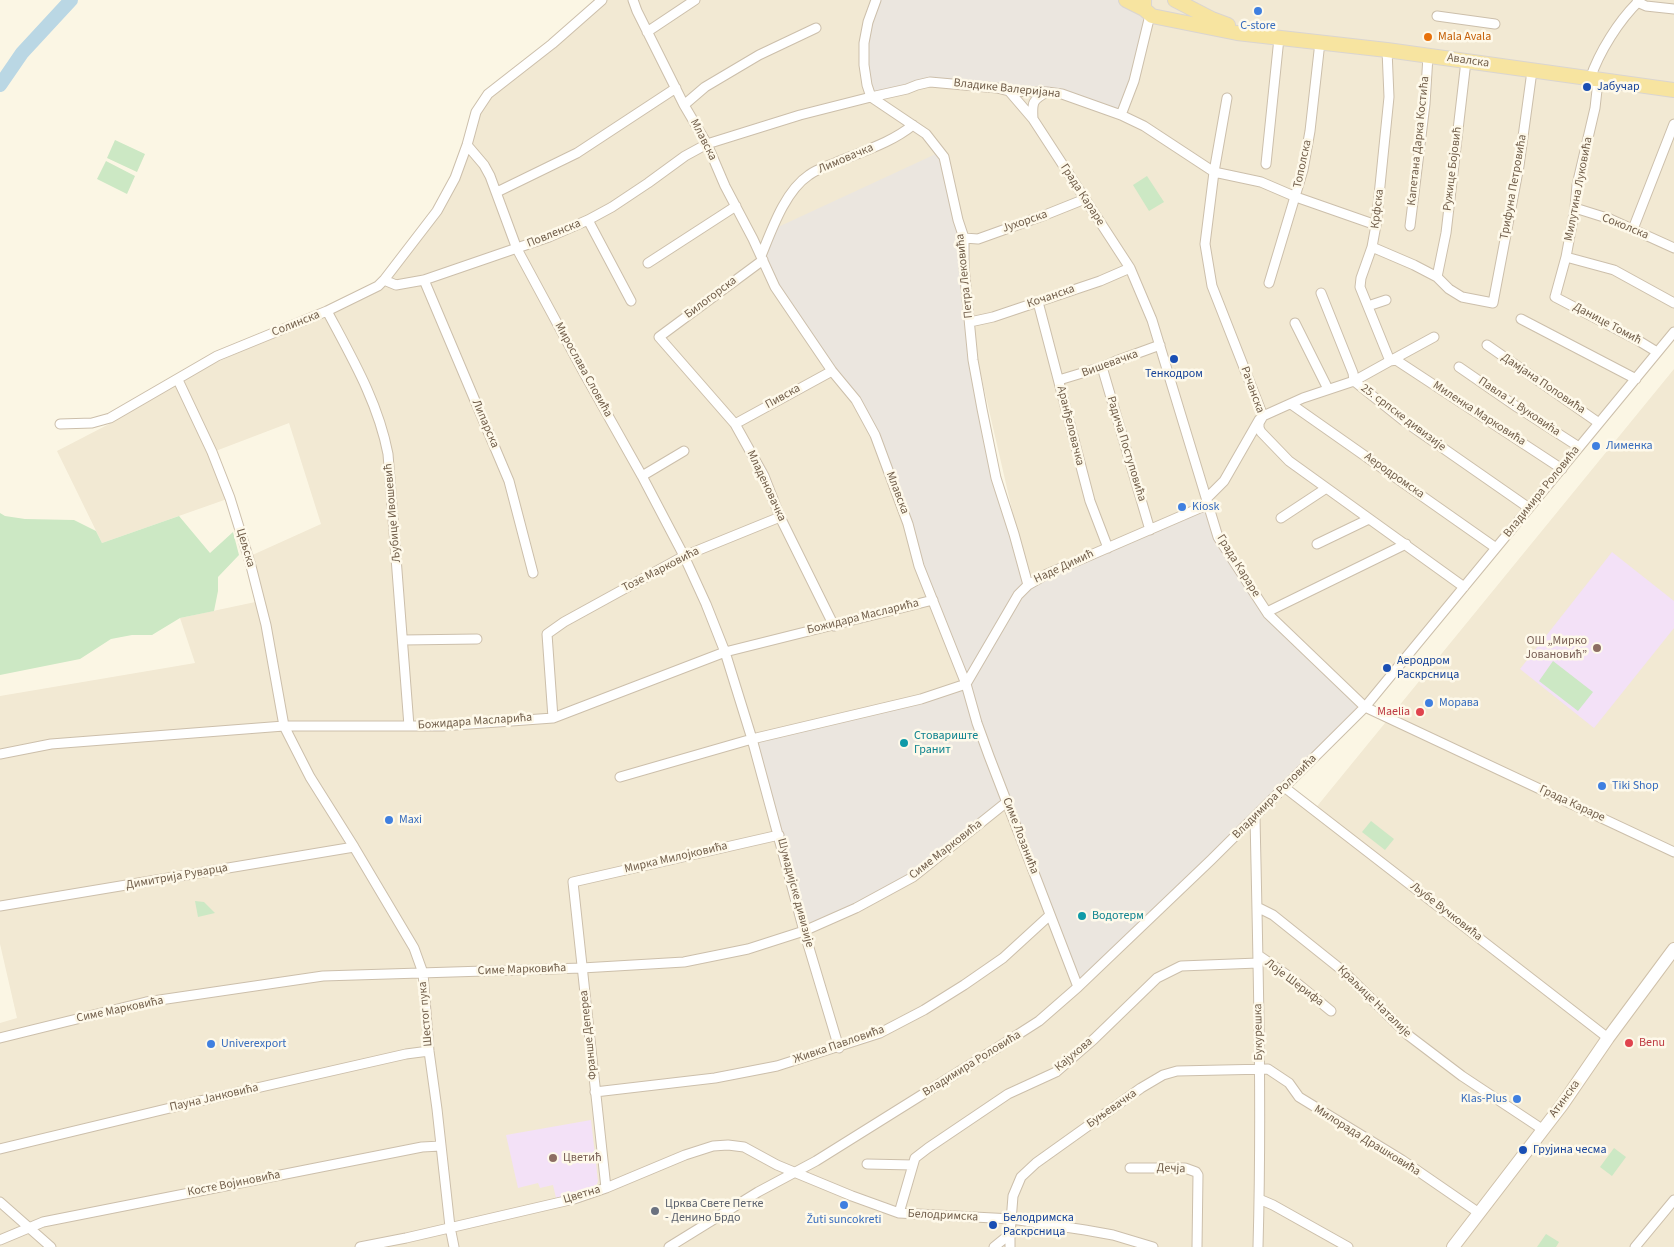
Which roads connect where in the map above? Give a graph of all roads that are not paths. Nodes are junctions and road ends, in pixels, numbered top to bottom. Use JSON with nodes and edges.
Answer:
{"nodes":[{"id":1,"x":602,"y":0,"type":"edge"},
{"id":2,"x":633,"y":0,"type":"edge"},
{"id":3,"x":695,"y":0,"type":"edge"},
{"id":4,"x":876,"y":0,"type":"edge"},
{"id":5,"x":1126,"y":0,"type":"edge"},
{"id":6,"x":1169,"y":0,"type":"edge"},
{"id":7,"x":1175,"y":0,"type":"edge"},
{"id":8,"x":1638,"y":1,"type":"edge"},
{"id":9,"x":1674,"y":9,"type":"edge"},
{"id":10,"x":1148,"y":10,"type":"edge"},
{"id":11,"x":1437,"y":16,"type":"dead end"},
{"id":12,"x":1495,"y":24,"type":"dead end"},
{"id":13,"x":816,"y":28,"type":"dead end"},
{"id":14,"x":647,"y":32,"type":"junction"},
{"id":15,"x":1262,"y":35,"type":"junction"},
{"id":16,"x":1279,"y":38,"type":"junction"},
{"id":17,"x":1320,"y":42,"type":"junction"},
{"id":18,"x":1387,"y":50,"type":"junction"},
{"id":19,"x":1428,"y":56,"type":"junction"},
{"id":20,"x":1466,"y":61,"type":"junction"},
{"id":21,"x":1532,"y":71,"type":"junction"},
{"id":22,"x":1594,"y":80,"type":"junction"},
{"id":23,"x":676,"y":88,"type":"junction"},
{"id":24,"x":1674,"y":90,"type":"edge"},
{"id":25,"x":1009,"y":91,"type":"junction"},
{"id":26,"x":1047,"y":92,"type":"junction"},
{"id":27,"x":871,"y":97,"type":"junction"},
{"id":28,"x":1227,"y":98,"type":"dead end"},
{"id":29,"x":684,"y":105,"type":"junction"},
{"id":30,"x":1121,"y":114,"type":"junction"},
{"id":31,"x":1033,"y":119,"type":"junction"},
{"id":32,"x":1674,"y":124,"type":"edge"},
{"id":33,"x":913,"y":125,"type":"junction"},
{"id":34,"x":708,"y":144,"type":"junction"},
{"id":35,"x":467,"y":145,"type":"junction"},
{"id":36,"x":1266,"y":164,"type":"dead end"},
{"id":37,"x":1214,"y":172,"type":"junction"},
{"id":38,"x":497,"y":192,"type":"junction"},
{"id":39,"x":1296,"y":197,"type":"junction"},
{"id":40,"x":1085,"y":199,"type":"junction"},
{"id":41,"x":736,"y":206,"type":"junction"},
{"id":42,"x":1575,"y":208,"type":"junction"},
{"id":43,"x":588,"y":220,"type":"junction"},
{"id":44,"x":1376,"y":225,"type":"junction"},
{"id":45,"x":1410,"y":226,"type":"dead end"},
{"id":46,"x":1633,"y":229,"type":"junction"},
{"id":47,"x":964,"y":238,"type":"junction"},
{"id":48,"x":1372,"y":247,"type":"junction"},
{"id":49,"x":1674,"y":247,"type":"edge"},
{"id":50,"x":517,"y":249,"type":"junction"},
{"id":51,"x":1566,"y":257,"type":"junction"},
{"id":52,"x":762,"y":258,"type":"junction"},
{"id":53,"x":648,"y":263,"type":"dead end"},
{"id":54,"x":1130,"y":268,"type":"junction"},
{"id":55,"x":1437,"y":277,"type":"junction"},
{"id":56,"x":384,"y":280,"type":"junction"},
{"id":57,"x":424,"y":280,"type":"junction"},
{"id":58,"x":1269,"y":283,"type":"dead end"},
{"id":59,"x":1321,"y":293,"type":"dead end"},
{"id":60,"x":1556,"y":297,"type":"joint"},
{"id":61,"x":631,"y":300,"type":"dead end"},
{"id":62,"x":1386,"y":300,"type":"dead end"},
{"id":63,"x":1038,"y":302,"type":"junction"},
{"id":64,"x":1674,"y":303,"type":"edge"},
{"id":65,"x":1368,"y":306,"type":"junction"},
{"id":66,"x":328,"y":312,"type":"junction"},
{"id":67,"x":1521,"y":319,"type":"dead end"},
{"id":68,"x":970,"y":322,"type":"junction"},
{"id":69,"x":1295,"y":323,"type":"dead end"},
{"id":70,"x":1674,"y":332,"type":"edge"},
{"id":71,"x":659,"y":337,"type":"joint"},
{"id":72,"x":1434,"y":337,"type":"dead end"},
{"id":73,"x":1160,"y":345,"type":"junction"},
{"id":74,"x":1487,"y":345,"type":"dead end"},
{"id":75,"x":1657,"y":352,"type":"junction"},
{"id":76,"x":1393,"y":361,"type":"junction"},
{"id":77,"x":1102,"y":367,"type":"junction"},
{"id":78,"x":1459,"y":367,"type":"dead end"},
{"id":79,"x":832,"y":371,"type":"junction"},
{"id":80,"x":1636,"y":379,"type":"junction"},
{"id":81,"x":178,"y":380,"type":"junction"},
{"id":82,"x":1059,"y":380,"type":"junction"},
{"id":83,"x":1354,"y":381,"type":"junction"},
{"id":84,"x":1328,"y":389,"type":"junction"},
{"id":85,"x":1291,"y":404,"type":"junction"},
{"id":86,"x":1263,"y":416,"type":"junction"},
{"id":87,"x":1599,"y":423,"type":"junction"},
{"id":88,"x":60,"y":424,"type":"dead end"},
{"id":89,"x":735,"y":424,"type":"junction"},
{"id":90,"x":1579,"y":447,"type":"junction"},
{"id":91,"x":684,"y":451,"type":"dead end"},
{"id":92,"x":1562,"y":469,"type":"junction"},
{"id":93,"x":642,"y":476,"type":"junction"},
{"id":94,"x":1325,"y":489,"type":"junction"},
{"id":95,"x":1208,"y":501,"type":"junction"},
{"id":96,"x":1529,"y":508,"type":"junction"},
{"id":97,"x":780,"y":517,"type":"junction"},
{"id":98,"x":1281,"y":518,"type":"dead end"},
{"id":99,"x":1369,"y":519,"type":"junction"},
{"id":100,"x":1150,"y":530,"type":"junction"},
{"id":101,"x":1317,"y":544,"type":"dead end"},
{"id":102,"x":1406,"y":544,"type":"junction"},
{"id":103,"x":1108,"y":548,"type":"junction"},
{"id":104,"x":1496,"y":548,"type":"junction"},
{"id":105,"x":684,"y":556,"type":"junction"},
{"id":106,"x":533,"y":573,"type":"dead end"},
{"id":107,"x":1028,"y":585,"type":"junction"},
{"id":108,"x":1464,"y":587,"type":"junction"},
{"id":109,"x":933,"y":600,"type":"junction"},
{"id":110,"x":1267,"y":612,"type":"junction"},
{"id":111,"x":834,"y":626,"type":"junction"},
{"id":112,"x":477,"y":639,"type":"dead end"},
{"id":113,"x":403,"y":640,"type":"junction"},
{"id":114,"x":725,"y":652,"type":"junction"},
{"id":115,"x":966,"y":684,"type":"junction"},
{"id":116,"x":1365,"y":707,"type":"junction"},
{"id":117,"x":553,"y":718,"type":"junction"},
{"id":118,"x":284,"y":726,"type":"junction"},
{"id":119,"x":409,"y":726,"type":"junction"},
{"id":120,"x":752,"y":739,"type":"junction"},
{"id":121,"x":0,"y":754,"type":"edge"},
{"id":122,"x":620,"y":777,"type":"dead end"},
{"id":123,"x":1284,"y":787,"type":"junction"},
{"id":124,"x":1008,"y":802,"type":"junction"},
{"id":125,"x":1255,"y":817,"type":"junction"},
{"id":126,"x":779,"y":835,"type":"junction"},
{"id":127,"x":354,"y":847,"type":"junction"},
{"id":128,"x":1674,"y":852,"type":"edge"},
{"id":129,"x":573,"y":882,"type":"joint"},
{"id":130,"x":0,"y":906,"type":"edge"},
{"id":131,"x":1257,"y":906,"type":"junction"},
{"id":132,"x":1050,"y":915,"type":"junction"},
{"id":133,"x":804,"y":931,"type":"junction"},
{"id":134,"x":1674,"y":949,"type":"edge"},
{"id":135,"x":1258,"y":959,"type":"junction"},
{"id":136,"x":582,"y":968,"type":"junction"},
{"id":137,"x":423,"y":973,"type":"junction"},
{"id":138,"x":1078,"y":987,"type":"junction"},
{"id":139,"x":1331,"y":1011,"type":"dead end"},
{"id":140,"x":0,"y":1038,"type":"edge"},
{"id":141,"x":1608,"y":1038,"type":"junction"},
{"id":142,"x":839,"y":1048,"type":"junction"},
{"id":143,"x":429,"y":1051,"type":"junction"},
{"id":144,"x":1259,"y":1068,"type":"junction"},
{"id":145,"x":595,"y":1092,"type":"junction"},
{"id":146,"x":1542,"y":1130,"type":"junction"},
{"id":147,"x":441,"y":1146,"type":"junction"},
{"id":148,"x":0,"y":1149,"type":"edge"},
{"id":149,"x":867,"y":1164,"type":"dead end"},
{"id":150,"x":913,"y":1165,"type":"junction"},
{"id":151,"x":1130,"y":1168,"type":"dead end"},
{"id":152,"x":795,"y":1172,"type":"junction"},
{"id":153,"x":606,"y":1188,"type":"junction"},
{"id":154,"x":1259,"y":1199,"type":"junction"},
{"id":155,"x":1674,"y":1200,"type":"edge"},
{"id":156,"x":0,"y":1202,"type":"edge"},
{"id":157,"x":899,"y":1213,"type":"junction"},
{"id":158,"x":1479,"y":1213,"type":"junction"},
{"id":159,"x":1012,"y":1219,"type":"junction"},
{"id":160,"x":29,"y":1227,"type":"junction"},
{"id":161,"x":450,"y":1227,"type":"junction"},
{"id":162,"x":1010,"y":1234,"type":"junction"},
{"id":163,"x":0,"y":1240,"type":"edge"},
{"id":164,"x":385,"y":1245,"type":"edge"},
{"id":165,"x":51,"y":1247,"type":"edge"},
{"id":166,"x":360,"y":1247,"type":"edge"},
{"id":167,"x":454,"y":1247,"type":"edge"},
{"id":168,"x":670,"y":1247,"type":"edge"},
{"id":169,"x":994,"y":1247,"type":"edge"},
{"id":170,"x":1010,"y":1247,"type":"edge"},
{"id":171,"x":1153,"y":1247,"type":"edge"},
{"id":172,"x":1197,"y":1247,"type":"edge"},
{"id":173,"x":1258,"y":1247,"type":"edge"},
{"id":174,"x":1348,"y":1247,"type":"edge"},
{"id":175,"x":1453,"y":1247,"type":"edge"},
{"id":176,"x":1636,"y":1247,"type":"edge"}],
"edges":[{"from":1,"to":35,"type":"street","name":"Солинска"},
{"from":2,"to":14,"type":"street","name":"Млавска"},
{"from":3,"to":14,"type":"street"},
{"from":4,"to":27,"type":"street"},
{"from":5,"to":10,"type":"main road"},
{"from":6,"to":10,"type":"main road"},
{"from":7,"to":15,"type":"main road"},
{"from":8,"to":9,"type":"street"},
{"from":8,"to":22,"type":"street","name":"Милутина Луковића"},
{"from":10,"to":15,"type":"main road"},
{"from":10,"to":30,"type":"street"},
{"from":11,"to":12,"type":"street"},
{"from":13,"to":29,"type":"street"},
{"from":14,"to":23,"type":"street","name":"Млавска"},
{"from":15,"to":16,"type":"main road","name":"Авалска"},
{"from":16,"to":17,"type":"main road","name":"Авалска"},
{"from":16,"to":36,"type":"street"},
{"from":17,"to":18,"type":"main road","name":"Авалска"},
{"from":17,"to":39,"type":"street","name":"Тополска"},
{"from":18,"to":19,"type":"main road","name":"Авалска"},
{"from":18,"to":44,"type":"street","name":"Крфска"},
{"from":19,"to":20,"type":"main road","name":"Авалска"},
{"from":19,"to":45,"type":"street","name":"Капетана Дарка Костића"},
{"from":20,"to":21,"type":"main road","name":"Авалска"},
{"from":20,"to":55,"type":"street","name":"Ружице Бојовић"},
{"from":21,"to":22,"type":"main road","name":"Авалска"},
{"from":21,"to":55,"type":"street","name":"Трифуна Петровића"},
{"from":22,"to":24,"type":"main road","name":"Авалска"},
{"from":22,"to":42,"type":"street","name":"Милутина Луковића"},
{"from":23,"to":29,"type":"street","name":"Млавска"},
{"from":23,"to":38,"type":"street"},
{"from":25,"to":26,"type":"street","name":"Владике Валеријана"},
{"from":25,"to":27,"type":"street","name":"Владике Валеријана"},
{"from":25,"to":31,"type":"street","name":"Града Караре"},
{"from":26,"to":30,"type":"street","name":"Владике Валеријана"},
{"from":26,"to":31,"type":"street"},
{"from":27,"to":33,"type":"street","name":"Петра Лековића"},
{"from":27,"to":34,"type":"street","name":"Владике Валеријана"},
{"from":28,"to":37,"type":"street","name":"Рачанска"},
{"from":29,"to":34,"type":"street","name":"Млавска"},
{"from":30,"to":37,"type":"street","name":"Владике Валеријана"},
{"from":31,"to":40,"type":"street","name":"Града Караре"},
{"from":32,"to":46,"type":"street"},
{"from":33,"to":47,"type":"street","name":"Петра Лековића"},
{"from":33,"to":52,"type":"street","name":"Лимовачка"},
{"from":34,"to":41,"type":"street","name":"Млавска"},
{"from":34,"to":43,"type":"street","name":"Повленска"},
{"from":35,"to":38,"type":"street"},
{"from":35,"to":56,"type":"street","name":"Солинска"},
{"from":37,"to":39,"type":"street","name":"Владике Валеријана"},
{"from":37,"to":86,"type":"street","name":"Рачанска"},
{"from":38,"to":50,"type":"street","name":"Мирослава Словића"},
{"from":39,"to":44,"type":"street","name":"Владике Валеријана"},
{"from":39,"to":58,"type":"street","name":"Тополска"},
{"from":40,"to":47,"type":"street","name":"Јухорска"},
{"from":40,"to":54,"type":"street","name":"Града Караре"},
{"from":41,"to":52,"type":"street","name":"Млавска"},
{"from":41,"to":53,"type":"street"},
{"from":42,"to":46,"type":"street","name":"Соколска"},
{"from":42,"to":51,"type":"street","name":"Милутина Луковића"},
{"from":43,"to":50,"type":"street","name":"Повленска"},
{"from":43,"to":61,"type":"street"},
{"from":44,"to":48,"type":"street","name":"Крфска"},
{"from":46,"to":49,"type":"street","name":"Соколска"},
{"from":47,"to":68,"type":"street","name":"Петра Лековића"},
{"from":48,"to":55,"type":"street"},
{"from":48,"to":65,"type":"street","name":"Крфска"},
{"from":50,"to":57,"type":"street","name":"Повленска"},
{"from":50,"to":93,"type":"street","name":"Мирослава Словића"},
{"from":51,"to":60,"type":"street","name":"Милутина Луковића"},
{"from":51,"to":64,"type":"street"},
{"from":52,"to":71,"type":"street","name":"Билогорска"},
{"from":52,"to":79,"type":"street","name":"Млавска"},
{"from":54,"to":63,"type":"street","name":"Кочанска"},
{"from":54,"to":73,"type":"street","name":"Града Караре"},
{"from":56,"to":57,"type":"street","name":"Повленска"},
{"from":56,"to":66,"type":"street","name":"Солинска"},
{"from":57,"to":106,"type":"street","name":"Липарска"},
{"from":59,"to":83,"type":"street","name":"25. српске дивизије"},
{"from":60,"to":75,"type":"street","name":"Данице Томић"},
{"from":62,"to":65,"type":"street"},
{"from":63,"to":68,"type":"street","name":"Кочанска"},
{"from":63,"to":82,"type":"street","name":"Аранђеловачка"},
{"from":65,"to":76,"type":"street","name":"Крфска"},
{"from":66,"to":81,"type":"street","name":"Солинска"},
{"from":66,"to":113,"type":"street","name":"Љубице Ивошевић"},
{"from":67,"to":80,"type":"street"},
{"from":68,"to":107,"type":"street","name":"Петра Лековића"},
{"from":69,"to":84,"type":"street"},
{"from":70,"to":75,"type":"street","name":"Владимира Роловића"},
{"from":71,"to":89,"type":"street","name":"Младеновачка"},
{"from":72,"to":76,"type":"street"},
{"from":73,"to":77,"type":"street","name":"Вишевачка"},
{"from":73,"to":95,"type":"street","name":"Града Караре"},
{"from":74,"to":87,"type":"street","name":"Дамјана Поповића"},
{"from":75,"to":80,"type":"street","name":"Владимира Роловића"},
{"from":76,"to":83,"type":"street"},
{"from":76,"to":92,"type":"street","name":"Миленка Марковића"},
{"from":77,"to":82,"type":"street","name":"Вишевачка"},
{"from":77,"to":100,"type":"street","name":"Радича Поступовића"},
{"from":78,"to":90,"type":"street","name":"Павла Ј. Вуковића"},
{"from":79,"to":89,"type":"street","name":"Пивска"},
{"from":79,"to":109,"type":"street","name":"Млавска"},
{"from":80,"to":87,"type":"street","name":"Владимира Роловића"},
{"from":81,"to":88,"type":"street","name":"Солинска"},
{"from":81,"to":118,"type":"street","name":"Цељска"},
{"from":82,"to":103,"type":"street","name":"Аранђеловачка"},
{"from":83,"to":84,"type":"street"},
{"from":83,"to":96,"type":"street","name":"25. српске дивизије"},
{"from":84,"to":85,"type":"street"},
{"from":85,"to":86,"type":"street"},
{"from":85,"to":104,"type":"street","name":"Аеродромска"},
{"from":86,"to":94,"type":"street","name":"Рачанска"},
{"from":86,"to":95,"type":"street","name":"Наде Димић"},
{"from":87,"to":90,"type":"street","name":"Владимира Роловића"},
{"from":89,"to":97,"type":"street","name":"Младеновачка"},
{"from":90,"to":92,"type":"street","name":"Владимира Роловића"},
{"from":91,"to":93,"type":"street"},
{"from":92,"to":96,"type":"street","name":"Владимира Роловића"},
{"from":93,"to":105,"type":"street","name":"Мирослава Словића"},
{"from":94,"to":98,"type":"street"},
{"from":94,"to":99,"type":"street","name":"Рачанска"},
{"from":95,"to":100,"type":"street","name":"Наде Димић"},
{"from":95,"to":110,"type":"street","name":"Града Караре"},
{"from":96,"to":104,"type":"street","name":"Владимира Роловића"},
{"from":97,"to":105,"type":"street","name":"Тозе Марковића"},
{"from":97,"to":111,"type":"street","name":"Младеновачка"},
{"from":99,"to":101,"type":"street"},
{"from":99,"to":102,"type":"street","name":"Рачанска"},
{"from":100,"to":103,"type":"street","name":"Наде Димић"},
{"from":102,"to":108,"type":"street","name":"Рачанска"},
{"from":102,"to":110,"type":"street"},
{"from":103,"to":107,"type":"street","name":"Наде Димић"},
{"from":104,"to":108,"type":"street","name":"Владимира Роловића"},
{"from":105,"to":114,"type":"street","name":"Мирослава Словића"},
{"from":105,"to":117,"type":"street","name":"Тозе Марковића"},
{"from":107,"to":115,"type":"street","name":"Наде Димић"},
{"from":108,"to":116,"type":"street","name":"Владимира Роловића"},
{"from":109,"to":111,"type":"street","name":"Божидара Масларића"},
{"from":109,"to":115,"type":"street","name":"Млавска"},
{"from":110,"to":116,"type":"street","name":"Града Караре"},
{"from":111,"to":114,"type":"street","name":"Божидара Масларића"},
{"from":112,"to":113,"type":"street"},
{"from":113,"to":119,"type":"street","name":"Љубице Ивошевић"},
{"from":114,"to":117,"type":"street","name":"Божидара Масларића"},
{"from":114,"to":120,"type":"street","name":"Мирослава Словића"},
{"from":115,"to":120,"type":"street"},
{"from":115,"to":124,"type":"street","name":"Симе Лозанића"},
{"from":116,"to":123,"type":"street","name":"Владимира Роловића"},
{"from":116,"to":128,"type":"street","name":"Града Караре"},
{"from":117,"to":119,"type":"street","name":"Божидара Масларића"},
{"from":118,"to":119,"type":"street","name":"Божидара Масларића"},
{"from":118,"to":121,"type":"street","name":"Божидара Масларића"},
{"from":118,"to":127,"type":"street","name":"Шестог пука"},
{"from":120,"to":122,"type":"street"},
{"from":120,"to":126,"type":"street","name":"Шумадијске дивизије"},
{"from":123,"to":125,"type":"street","name":"Владимира Роловића"},
{"from":123,"to":141,"type":"street","name":"Љубе Вучковића"},
{"from":124,"to":132,"type":"street","name":"Симе Лозанића"},
{"from":124,"to":133,"type":"street","name":"Симе Марковића"},
{"from":125,"to":131,"type":"street","name":"Букурешка"},
{"from":125,"to":138,"type":"street","name":"Владимира Роловића"},
{"from":126,"to":129,"type":"street","name":"Мирка Милојковића"},
{"from":126,"to":133,"type":"street","name":"Шумадијске дивизије"},
{"from":127,"to":130,"type":"street","name":"Димитрија Руварца"},
{"from":127,"to":137,"type":"street","name":"Шестог пука"},
{"from":129,"to":136,"type":"street","name":"Франше Депереа"},
{"from":131,"to":135,"type":"street","name":"Букурешка"},
{"from":131,"to":146,"type":"street","name":"Краљице Наталије"},
{"from":132,"to":138,"type":"street","name":"Симе Лозанића"},
{"from":132,"to":142,"type":"street","name":"Живка Павловића"},
{"from":133,"to":136,"type":"street","name":"Симе Марковића"},
{"from":133,"to":142,"type":"street","name":"Шумадијске дивизије"},
{"from":134,"to":141,"type":"street","name":"Атинска"},
{"from":135,"to":139,"type":"street","name":"Лоје Шерифа"},
{"from":135,"to":144,"type":"street","name":"Букурешка"},
{"from":135,"to":150,"type":"street","name":"Кајухова"},
{"from":136,"to":137,"type":"street","name":"Симе Марковића"},
{"from":136,"to":145,"type":"street","name":"Франше Депереа"},
{"from":137,"to":140,"type":"street","name":"Симе Марковића"},
{"from":137,"to":143,"type":"street","name":"Шестог пука"},
{"from":138,"to":152,"type":"street","name":"Владимира Роловића"},
{"from":141,"to":146,"type":"street","name":"Атинска"},
{"from":142,"to":145,"type":"street","name":"Живка Павловића"},
{"from":143,"to":147,"type":"street","name":"Шестог пука"},
{"from":143,"to":148,"type":"street","name":"Пауна Јанковића"},
{"from":144,"to":154,"type":"street","name":"Букурешка"},
{"from":144,"to":158,"type":"street","name":"Милорада Драшковића"},
{"from":144,"to":159,"type":"street","name":"Буњевачка"},
{"from":145,"to":153,"type":"street","name":"Франше Депереа"},
{"from":146,"to":158,"type":"street","name":"Атинска"},
{"from":147,"to":160,"type":"street","name":"Косте Војиновића"},
{"from":147,"to":161,"type":"street","name":"Шестог пука"},
{"from":149,"to":150,"type":"street"},
{"from":150,"to":157,"type":"street","name":"Кајухова"},
{"from":151,"to":172,"type":"street","name":"Дечја"},
{"from":152,"to":153,"type":"street","name":"Цветна"},
{"from":152,"to":157,"type":"street","name":"Белодримска"},
{"from":152,"to":168,"type":"street"},
{"from":153,"to":161,"type":"street","name":"Цветна"},
{"from":154,"to":173,"type":"street","name":"Букурешка"},
{"from":154,"to":174,"type":"street"},
{"from":155,"to":176,"type":"street"},
{"from":156,"to":160,"type":"street"},
{"from":157,"to":159,"type":"street","name":"Белодримска"},
{"from":158,"to":175,"type":"street","name":"Атинска"},
{"from":159,"to":162,"type":"street","name":"Буњевачка"},
{"from":159,"to":171,"type":"street","name":"Белодримска"},
{"from":160,"to":163,"type":"street","name":"Косте Војиновића"},
{"from":160,"to":165,"type":"street"},
{"from":161,"to":164,"type":"street","name":"Цветна"},
{"from":161,"to":167,"type":"street","name":"Шестог пука"},
{"from":162,"to":169,"type":"street"},
{"from":162,"to":170,"type":"street","name":"Буњевачка"},
{"from":164,"to":166,"type":"street","name":"Цветна"}]}
